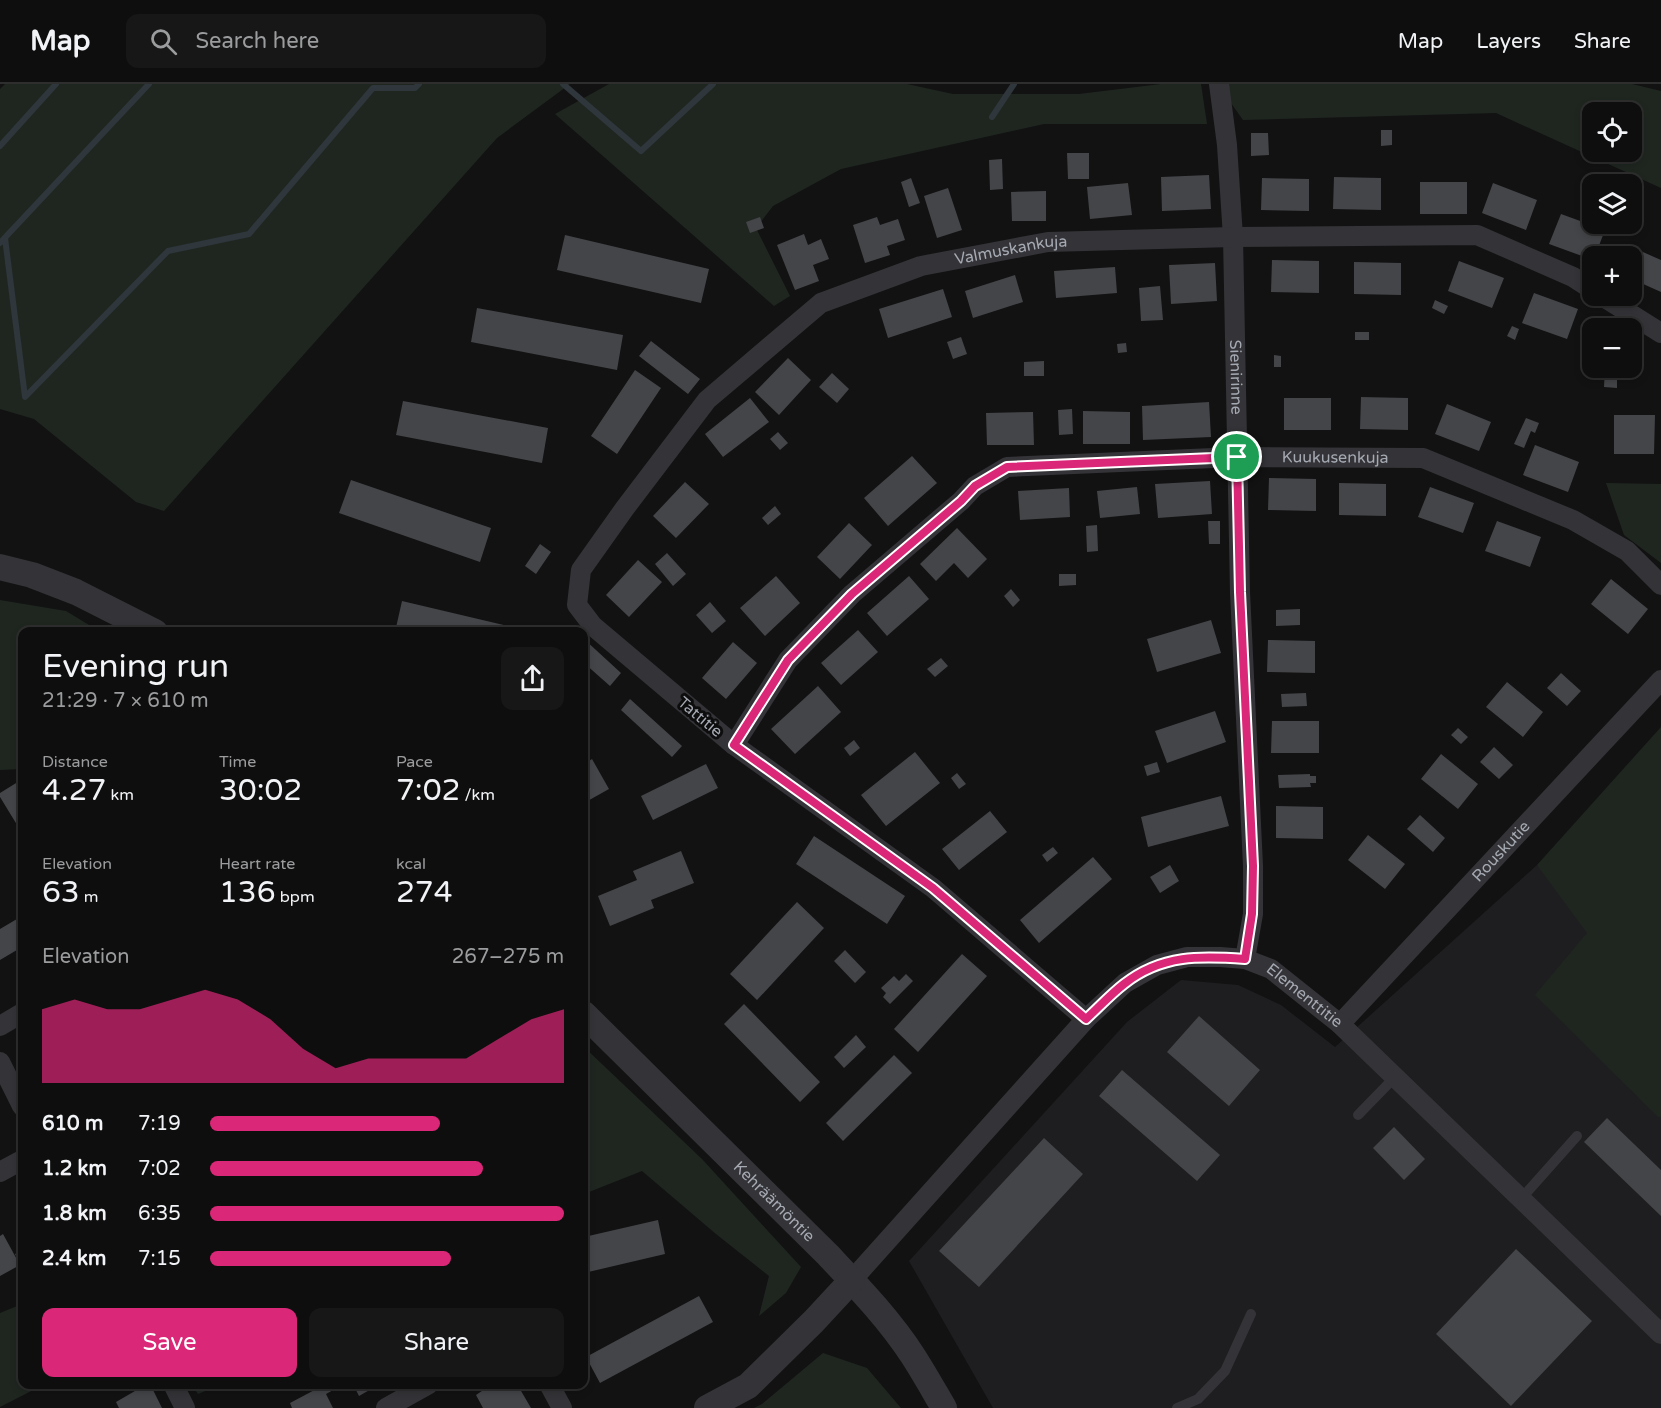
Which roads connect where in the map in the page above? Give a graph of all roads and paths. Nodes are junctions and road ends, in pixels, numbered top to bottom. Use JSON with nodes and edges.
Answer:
{"nodes":[{"id":1,"x":1219,"y":84,"type":"edge"},
{"id":2,"x":1233,"y":237,"type":"junction"},
{"id":3,"x":1582,"y":283,"type":"edge"},
{"id":4,"x":1618,"y":306,"type":"edge"},
{"id":5,"x":1661,"y":333,"type":"edge"},
{"id":6,"x":1237,"y":457,"type":"junction"},
{"id":7,"x":0,"y":567,"type":"edge"},
{"id":8,"x":1661,"y":585,"type":"edge"},
{"id":9,"x":577,"y":605,"type":"joint"},
{"id":10,"x":145,"y":627,"type":"edge"},
{"id":11,"x":1661,"y":680,"type":"edge"},
{"id":12,"x":734,"y":745,"type":"junction"},
{"id":13,"x":1245,"y":959,"type":"junction"},
{"id":14,"x":18,"y":1016,"type":"edge"},
{"id":15,"x":588,"y":1018,"type":"edge"},
{"id":16,"x":1086,"y":1019,"type":"junction"},
{"id":17,"x":1340,"y":1024,"type":"junction"},
{"id":18,"x":0,"y":1026,"type":"edge"},
{"id":19,"x":0,"y":1062,"type":"edge"},
{"id":20,"x":1395,"y":1077,"type":"junction"},
{"id":21,"x":18,"y":1098,"type":"edge"},
{"id":22,"x":1358,"y":1115,"type":"dead end"},
{"id":23,"x":1577,"y":1136,"type":"dead end"},
{"id":24,"x":18,"y":1162,"type":"edge"},
{"id":25,"x":0,"y":1172,"type":"edge"},
{"id":26,"x":1521,"y":1198,"type":"junction"},
{"id":27,"x":852,"y":1280,"type":"junction"},
{"id":28,"x":1251,"y":1314,"type":"dead end"},
{"id":29,"x":1661,"y":1334,"type":"edge"},
{"id":30,"x":176,"y":1389,"type":"edge"},
{"id":31,"x":420,"y":1389,"type":"edge"},
{"id":32,"x":552,"y":1389,"type":"edge"},
{"id":33,"x":185,"y":1408,"type":"edge"},
{"id":34,"x":386,"y":1408,"type":"edge"},
{"id":35,"x":562,"y":1408,"type":"edge"},
{"id":36,"x":707,"y":1408,"type":"edge"},
{"id":37,"x":944,"y":1408,"type":"edge"},
{"id":38,"x":1177,"y":1408,"type":"edge"}],
"edges":[{"from":1,"to":2,"type":"street","name":"Sienirinne"},
{"from":2,"to":3,"type":"street","name":"Valmuskankuja"},
{"from":2,"to":6,"type":"street","name":"Sienirinne"},
{"from":2,"to":9,"type":"street","name":"Valmuskankuja"},
{"from":4,"to":5,"type":"street"},
{"from":6,"to":8,"type":"street","name":"Kuukusenkuja"},
{"from":6,"to":12,"type":"street","name":"Kuukusenkuja"},
{"from":6,"to":13,"type":"street","name":"Sienirinne"},
{"from":7,"to":10,"type":"street"},
{"from":9,"to":12,"type":"street","name":"Tattitie"},
{"from":11,"to":17,"type":"street","name":"Rouskutie"},
{"from":12,"to":16,"type":"street","name":"Tattitie"},
{"from":13,"to":16,"type":"street","name":"Elementtitie"},
{"from":13,"to":17,"type":"street","name":"Elementtitie"},
{"from":14,"to":18,"type":"street"},
{"from":15,"to":27,"type":"street","name":"Kehräämöntie"},
{"from":16,"to":27,"type":"street","name":"Elementtitie"},
{"from":17,"to":20,"type":"street","name":"Elementtitie"},
{"from":19,"to":21,"type":"street"},
{"from":20,"to":22,"type":"lane"},
{"from":20,"to":26,"type":"street","name":"Elementtitie"},
{"from":23,"to":26,"type":"lane"},
{"from":24,"to":25,"type":"street"},
{"from":26,"to":29,"type":"street","name":"Elementtitie"},
{"from":27,"to":36,"type":"street"},
{"from":27,"to":37,"type":"street","name":"Kehräämöntie"},
{"from":28,"to":38,"type":"lane"},
{"from":30,"to":33,"type":"street"},
{"from":31,"to":34,"type":"street"},
{"from":32,"to":35,"type":"street"}]}
